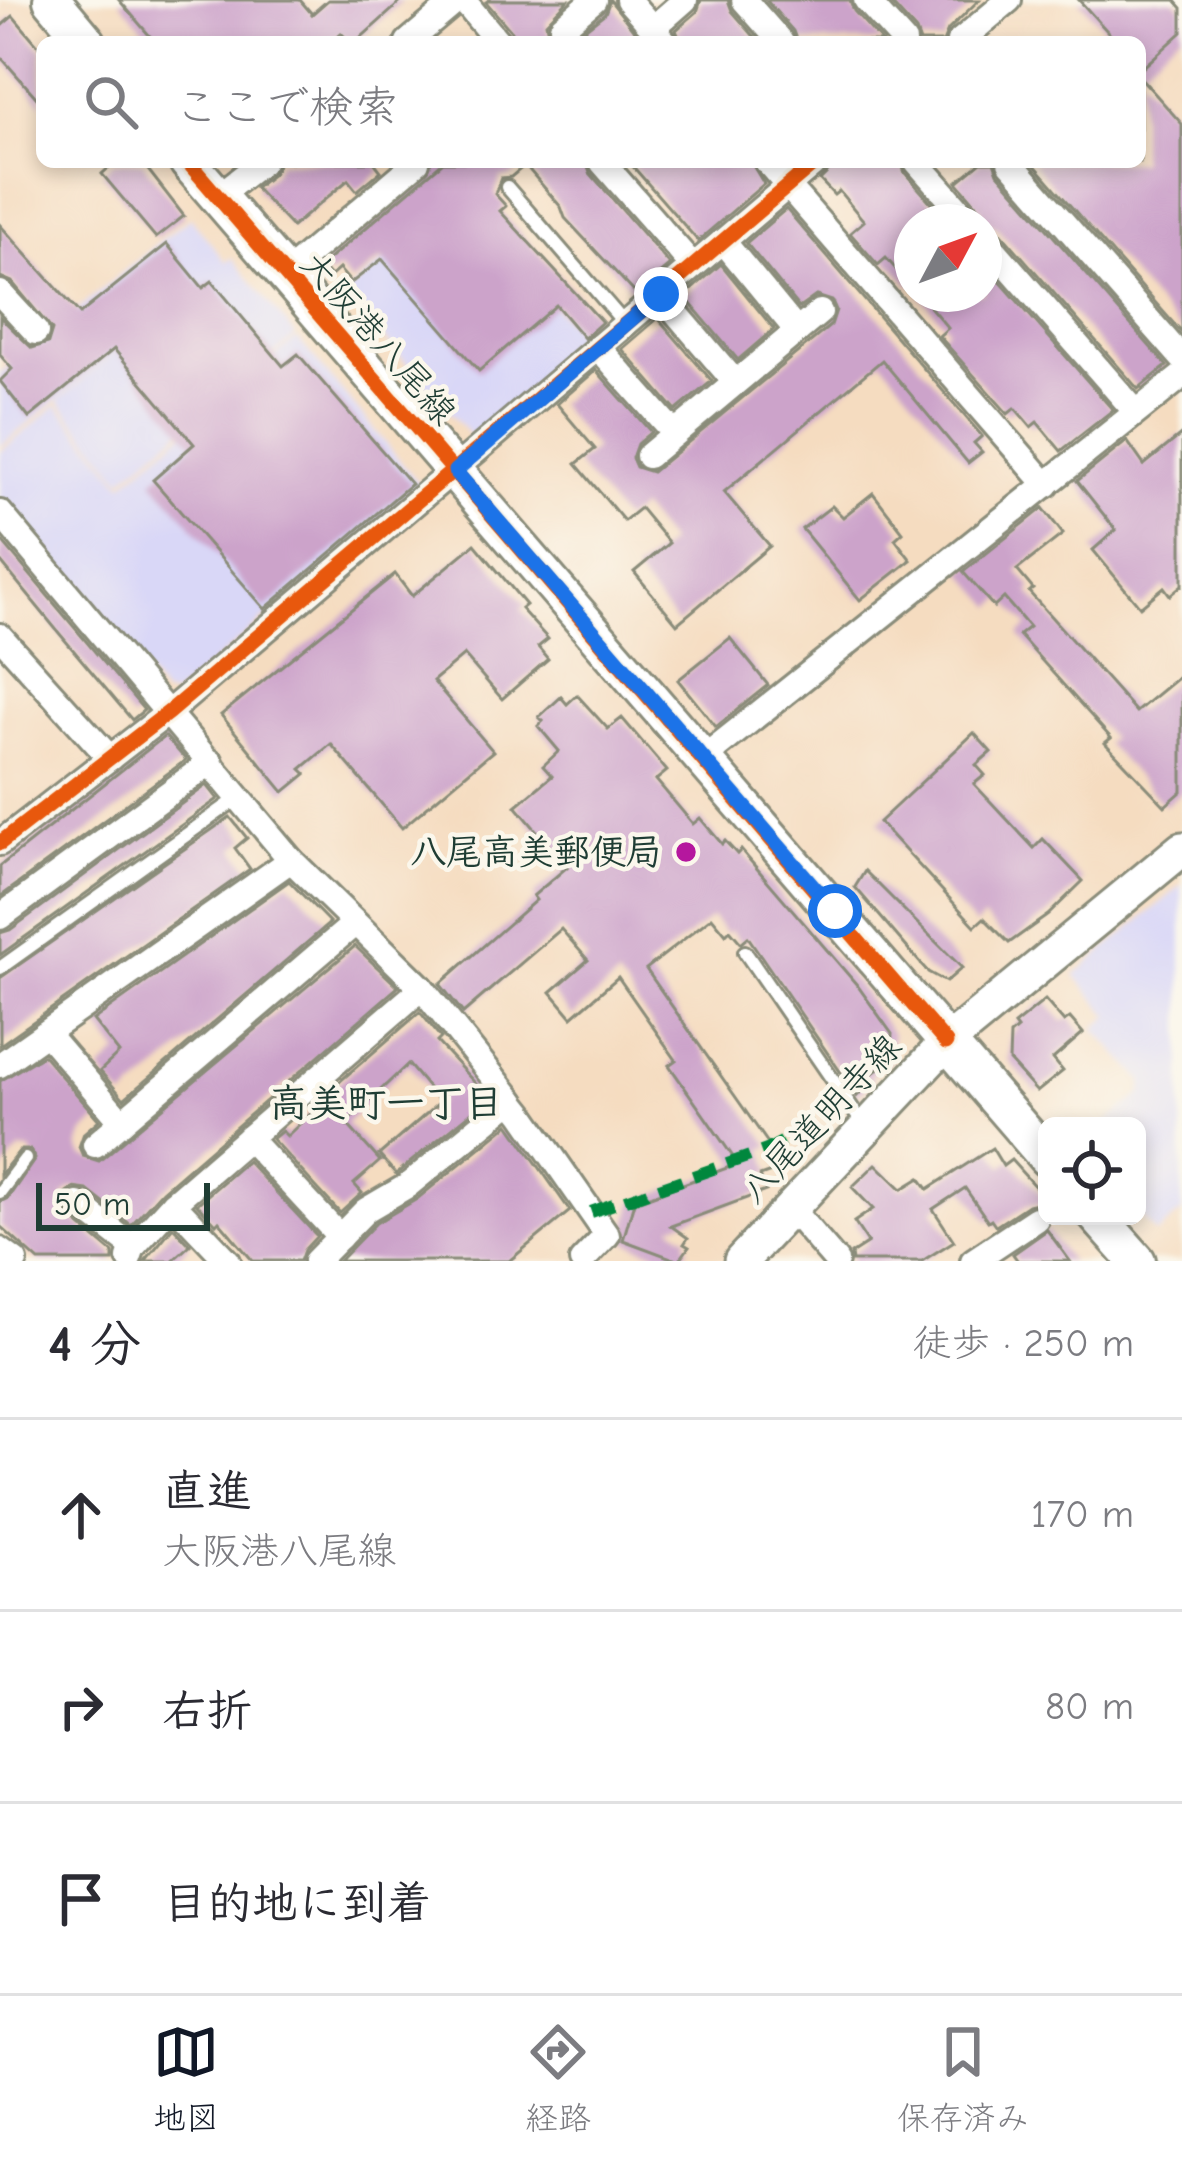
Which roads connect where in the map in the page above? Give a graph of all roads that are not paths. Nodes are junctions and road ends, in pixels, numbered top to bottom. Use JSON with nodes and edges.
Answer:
{"nodes":[{"id":1,"x":52,"y":0,"type":"edge"},
{"id":2,"x":461,"y":0,"type":"edge"},
{"id":3,"x":594,"y":0,"type":"edge"},
{"id":4,"x":628,"y":0,"type":"edge"},
{"id":5,"x":685,"y":0,"type":"edge"},
{"id":6,"x":744,"y":0,"type":"edge"},
{"id":7,"x":866,"y":0,"type":"edge"},
{"id":8,"x":998,"y":3,"type":"edge"},
{"id":9,"x":562,"y":27,"type":"dead end"},
{"id":10,"x":659,"y":35,"type":"edge"},
{"id":11,"x":82,"y":36,"type":"edge"},
{"id":12,"x":416,"y":36,"type":"edge"},
{"id":13,"x":493,"y":36,"type":"edge"},
{"id":14,"x":776,"y":36,"type":"edge"},
{"id":15,"x":899,"y":36,"type":"edge"},
{"id":16,"x":965,"y":36,"type":"edge"},
{"id":17,"x":193,"y":168,"type":"edge"},
{"id":18,"x":254,"y":168,"type":"edge"},
{"id":19,"x":402,"y":168,"type":"edge"},
{"id":20,"x":607,"y":168,"type":"edge"},
{"id":21,"x":772,"y":168,"type":"edge"},
{"id":22,"x":809,"y":168,"type":"edge"},
{"id":23,"x":922,"y":168,"type":"edge"},
{"id":24,"x":1015,"y":168,"type":"edge"},
{"id":25,"x":787,"y":186,"type":"junction"},
{"id":26,"x":507,"y":187,"type":"dead end"},
{"id":27,"x":217,"y":197,"type":"junction"},
{"id":28,"x":954,"y":204,"type":"edge"},
{"id":29,"x":723,"y":241,"type":"junction"},
{"id":30,"x":1002,"y":259,"type":"edge"},
{"id":31,"x":693,"y":266,"type":"junction"},
{"id":32,"x":283,"y":276,"type":"junction"},
{"id":33,"x":0,"y":293,"type":"edge"},
{"id":34,"x":661,"y":294,"type":"junction"},
{"id":35,"x":820,"y":312,"type":"dead end"},
{"id":36,"x":625,"y":324,"type":"junction"},
{"id":37,"x":797,"y":331,"type":"junction"},
{"id":38,"x":36,"y":332,"type":"dead end"},
{"id":39,"x":598,"y":347,"type":"junction"},
{"id":40,"x":1182,"y":358,"type":"edge"},
{"id":41,"x":1182,"y":376,"type":"edge"},
{"id":42,"x":735,"y":382,"type":"junction"},
{"id":43,"x":1136,"y":412,"type":"junction"},
{"id":44,"x":673,"y":432,"type":"junction"},
{"id":45,"x":648,"y":455,"type":"dead end"},
{"id":46,"x":455,"y":471,"type":"junction"},
{"id":47,"x":1047,"y":485,"type":"junction"},
{"id":48,"x":0,"y":513,"type":"edge"},
{"id":49,"x":0,"y":637,"type":"edge"},
{"id":50,"x":169,"y":712,"type":"junction"},
{"id":51,"x":110,"y":758,"type":"junction"},
{"id":52,"x":702,"y":759,"type":"junction"},
{"id":53,"x":211,"y":762,"type":"junction"},
{"id":54,"x":239,"y":797,"type":"junction"},
{"id":55,"x":0,"y":843,"type":"edge"},
{"id":56,"x":1182,"y":849,"type":"edge"},
{"id":57,"x":291,"y":860,"type":"junction"},
{"id":58,"x":0,"y":917,"type":"edge"},
{"id":59,"x":353,"y":925,"type":"junction"},
{"id":60,"x":745,"y":952,"type":"dead end"},
{"id":61,"x":0,"y":968,"type":"edge"},
{"id":62,"x":422,"y":988,"type":"junction"},
{"id":63,"x":46,"y":1033,"type":"junction"},
{"id":64,"x":946,"y":1043,"type":"junction"},
{"id":65,"x":0,"y":1065,"type":"edge"},
{"id":66,"x":512,"y":1100,"type":"junction"},
{"id":67,"x":122,"y":1122,"type":"junction"},
{"id":68,"x":867,"y":1128,"type":"junction"},
{"id":69,"x":248,"y":1138,"type":"junction"},
{"id":70,"x":95,"y":1144,"type":"dead end"},
{"id":71,"x":1038,"y":1148,"type":"edge"},
{"id":72,"x":25,"y":1159,"type":"dead end"},
{"id":73,"x":0,"y":1192,"type":"edge"},
{"id":74,"x":173,"y":1202,"type":"junction"},
{"id":75,"x":78,"y":1204,"type":"dead end"},
{"id":76,"x":791,"y":1209,"type":"junction"},
{"id":77,"x":1036,"y":1219,"type":"dead end"},
{"id":78,"x":1105,"y":1225,"type":"edge"},
{"id":79,"x":340,"y":1237,"type":"junction"},
{"id":80,"x":0,"y":1250,"type":"edge"},
{"id":81,"x":130,"y":1254,"type":"edge"},
{"id":82,"x":15,"y":1261,"type":"edge"},
{"id":83,"x":228,"y":1261,"type":"edge"},
{"id":84,"x":316,"y":1261,"type":"edge"},
{"id":85,"x":582,"y":1261,"type":"edge"},
{"id":86,"x":741,"y":1261,"type":"edge"},
{"id":87,"x":836,"y":1261,"type":"edge"},
{"id":88,"x":973,"y":1261,"type":"edge"},
{"id":89,"x":1137,"y":1261,"type":"edge"}],
"edges":[{"from":1,"to":11,"type":"main road"},
{"from":2,"to":12,"type":"street"},
{"from":2,"to":13,"type":"street"},
{"from":3,"to":9,"type":"street"},
{"from":4,"to":10,"type":"street"},
{"from":5,"to":10,"type":"street"},
{"from":6,"to":14,"type":"street"},
{"from":7,"to":15,"type":"street"},
{"from":8,"to":16,"type":"street"},
{"from":17,"to":27,"type":"main road","name":"大阪港八尾線"},
{"from":18,"to":27,"type":"street"},
{"from":19,"to":32,"type":"street"},
{"from":20,"to":31,"type":"street"},
{"from":21,"to":25,"type":"street"},
{"from":22,"to":25,"type":"street"},
{"from":23,"to":28,"type":"street"},
{"from":24,"to":40,"type":"street"},
{"from":25,"to":29,"type":"street"},
{"from":25,"to":47,"type":"street"},
{"from":26,"to":36,"type":"lane"},
{"from":27,"to":32,"type":"main road","name":"大阪港八尾線"},
{"from":29,"to":31,"type":"street"},
{"from":29,"to":37,"type":"street"},
{"from":30,"to":43,"type":"street"},
{"from":31,"to":34,"type":"street"},
{"from":32,"to":46,"type":"main road","name":"大阪港八尾線"},
{"from":33,"to":38,"type":"street"},
{"from":34,"to":36,"type":"street"},
{"from":34,"to":42,"type":"street"},
{"from":35,"to":37,"type":"street"},
{"from":36,"to":39,"type":"street"},
{"from":37,"to":42,"type":"street"},
{"from":39,"to":44,"type":"street"},
{"from":39,"to":46,"type":"street"},
{"from":41,"to":43,"type":"street"},
{"from":42,"to":44,"type":"street"},
{"from":43,"to":47,"type":"street"},
{"from":44,"to":45,"type":"street"},
{"from":46,"to":50,"type":"street"},
{"from":46,"to":52,"type":"main road","name":"大阪港八尾線"},
{"from":47,"to":52,"type":"street"},
{"from":48,"to":50,"type":"street"},
{"from":49,"to":51,"type":"street"},
{"from":50,"to":51,"type":"street"},
{"from":50,"to":53,"type":"street"},
{"from":51,"to":55,"type":"street"},
{"from":52,"to":64,"type":"main road","name":"大阪港八尾線"},
{"from":53,"to":54,"type":"street"},
{"from":53,"to":58,"type":"street"},
{"from":54,"to":57,"type":"street"},
{"from":54,"to":61,"type":"lane"},
{"from":56,"to":64,"type":"main road","name":"八尾道明寺線"},
{"from":57,"to":59,"type":"street"},
{"from":57,"to":63,"type":"street"},
{"from":59,"to":62,"type":"street"},
{"from":59,"to":67,"type":"street"},
{"from":60,"to":68,"type":"lane"},
{"from":62,"to":66,"type":"street"},
{"from":62,"to":69,"type":"street"},
{"from":63,"to":65,"type":"street"},
{"from":63,"to":67,"type":"street"},
{"from":64,"to":68,"type":"main road","name":"八尾道明寺線"},
{"from":64,"to":71,"type":"main road","name":"大阪港八尾線"},
{"from":66,"to":79,"type":"street"},
{"from":66,"to":85,"type":"street"},
{"from":67,"to":70,"type":"street"},
{"from":68,"to":76,"type":"main road","name":"八尾道明寺線"},
{"from":69,"to":74,"type":"street"},
{"from":69,"to":79,"type":"street"},
{"from":72,"to":73,"type":"lane"},
{"from":74,"to":81,"type":"street"},
{"from":74,"to":83,"type":"street"},
{"from":75,"to":81,"type":"street"},
{"from":76,"to":86,"type":"main road","name":"八尾道明寺線"},
{"from":76,"to":87,"type":"street"},
{"from":77,"to":88,"type":"street"},
{"from":78,"to":89,"type":"main road"},
{"from":79,"to":84,"type":"street"},
{"from":80,"to":82,"type":"street"}]}
